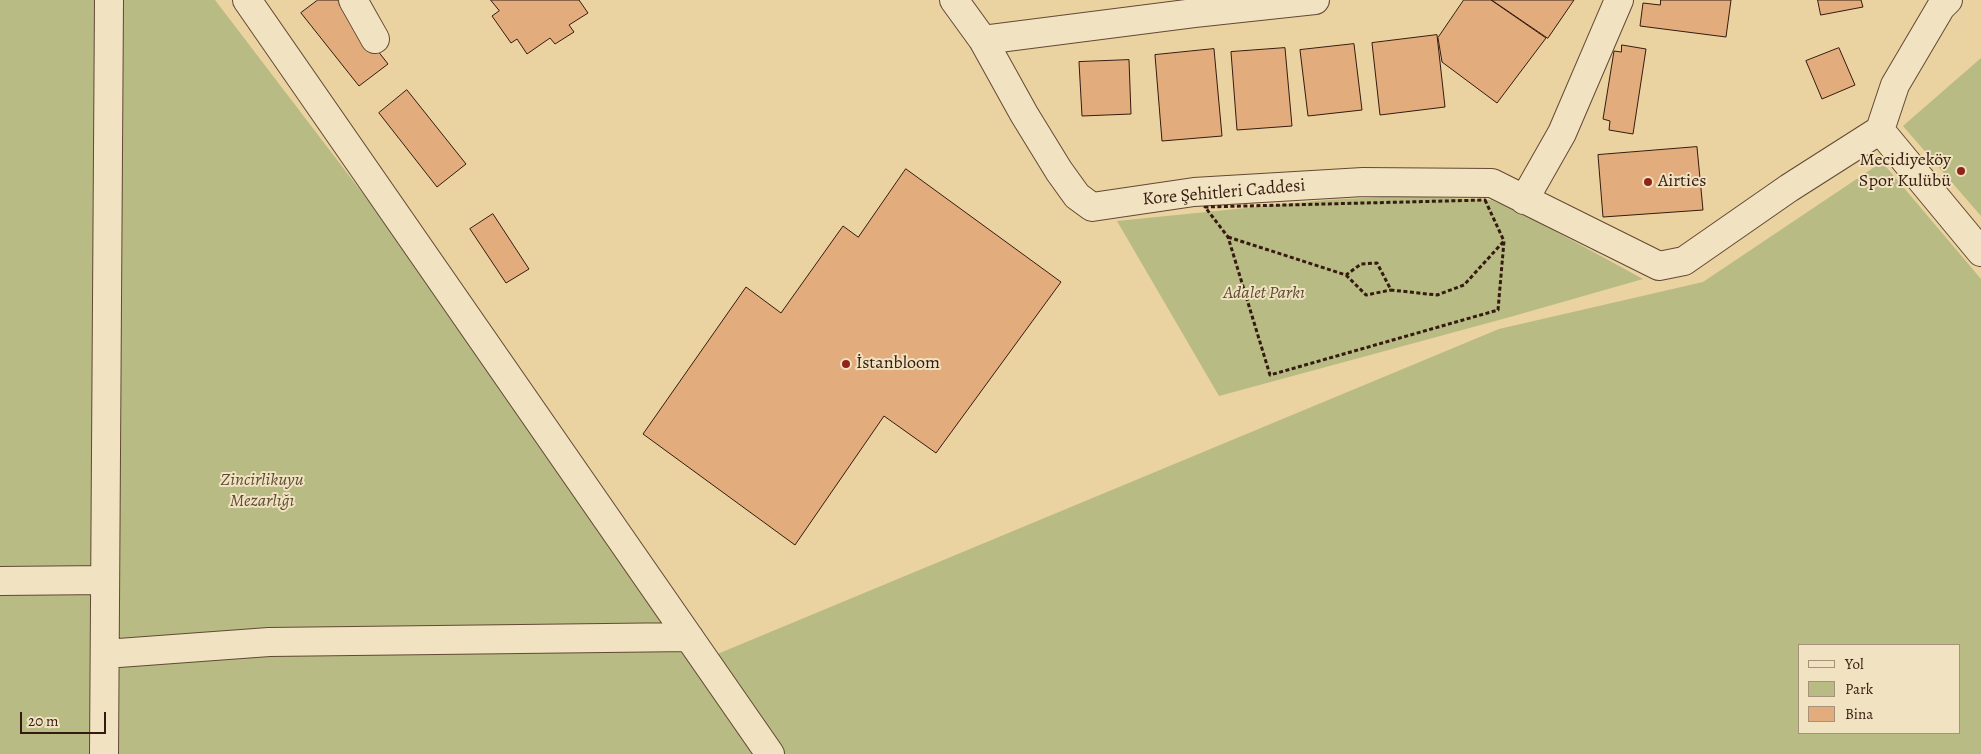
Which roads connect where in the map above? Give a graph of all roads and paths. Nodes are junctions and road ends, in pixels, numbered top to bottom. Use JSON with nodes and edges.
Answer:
{"nodes":[{"id":1,"x":109,"y":0,"type":"edge"},
{"id":2,"x":247,"y":0,"type":"edge"},
{"id":3,"x":353,"y":0,"type":"edge"},
{"id":4,"x":954,"y":0,"type":"edge"},
{"id":5,"x":1315,"y":0,"type":"edge"},
{"id":6,"x":1620,"y":0,"type":"edge"},
{"id":7,"x":1948,"y":0,"type":"edge"},
{"id":8,"x":1194,"y":6,"type":"edge"},
{"id":9,"x":375,"y":39,"type":"dead end"},
{"id":10,"x":983,"y":40,"type":"junction"},
{"id":11,"x":1880,"y":130,"type":"junction"},
{"id":12,"x":1524,"y":200,"type":"junction"},
{"id":13,"x":1228,"y":237,"type":"junction"},
{"id":14,"x":1504,"y":240,"type":"junction"},
{"id":15,"x":1981,"y":252,"type":"edge"},
{"id":16,"x":1346,"y":275,"type":"junction"},
{"id":17,"x":1392,"y":290,"type":"junction"},
{"id":18,"x":105,"y":580,"type":"junction"},
{"id":19,"x":0,"y":581,"type":"edge"},
{"id":20,"x":689,"y":637,"type":"junction"},
{"id":21,"x":104,"y":654,"type":"junction"},
{"id":22,"x":104,"y":754,"type":"edge"},
{"id":23,"x":770,"y":754,"type":"edge"}],
"edges":[{"from":1,"to":18,"type":"street"},
{"from":2,"to":20,"type":"street"},
{"from":3,"to":9,"type":"street"},
{"from":4,"to":10,"type":"street","name":"Kore Şehitleri Caddesi"},
{"from":5,"to":8,"type":"street"},
{"from":6,"to":12,"type":"street"},
{"from":7,"to":11,"type":"street"},
{"from":8,"to":10,"type":"street"},
{"from":10,"to":12,"type":"street","name":"Kore Şehitleri Caddesi"},
{"from":11,"to":12,"type":"street"},
{"from":11,"to":15,"type":"street"},
{"from":13,"to":14,"type":"path"},
{"from":13,"to":14,"type":"path"},
{"from":13,"to":16,"type":"path"},
{"from":14,"to":17,"type":"path"},
{"from":16,"to":17,"type":"path"},
{"from":16,"to":17,"type":"path"},
{"from":18,"to":19,"type":"street"},
{"from":18,"to":21,"type":"street"},
{"from":20,"to":21,"type":"street"},
{"from":20,"to":23,"type":"street"},
{"from":21,"to":22,"type":"street"}]}
